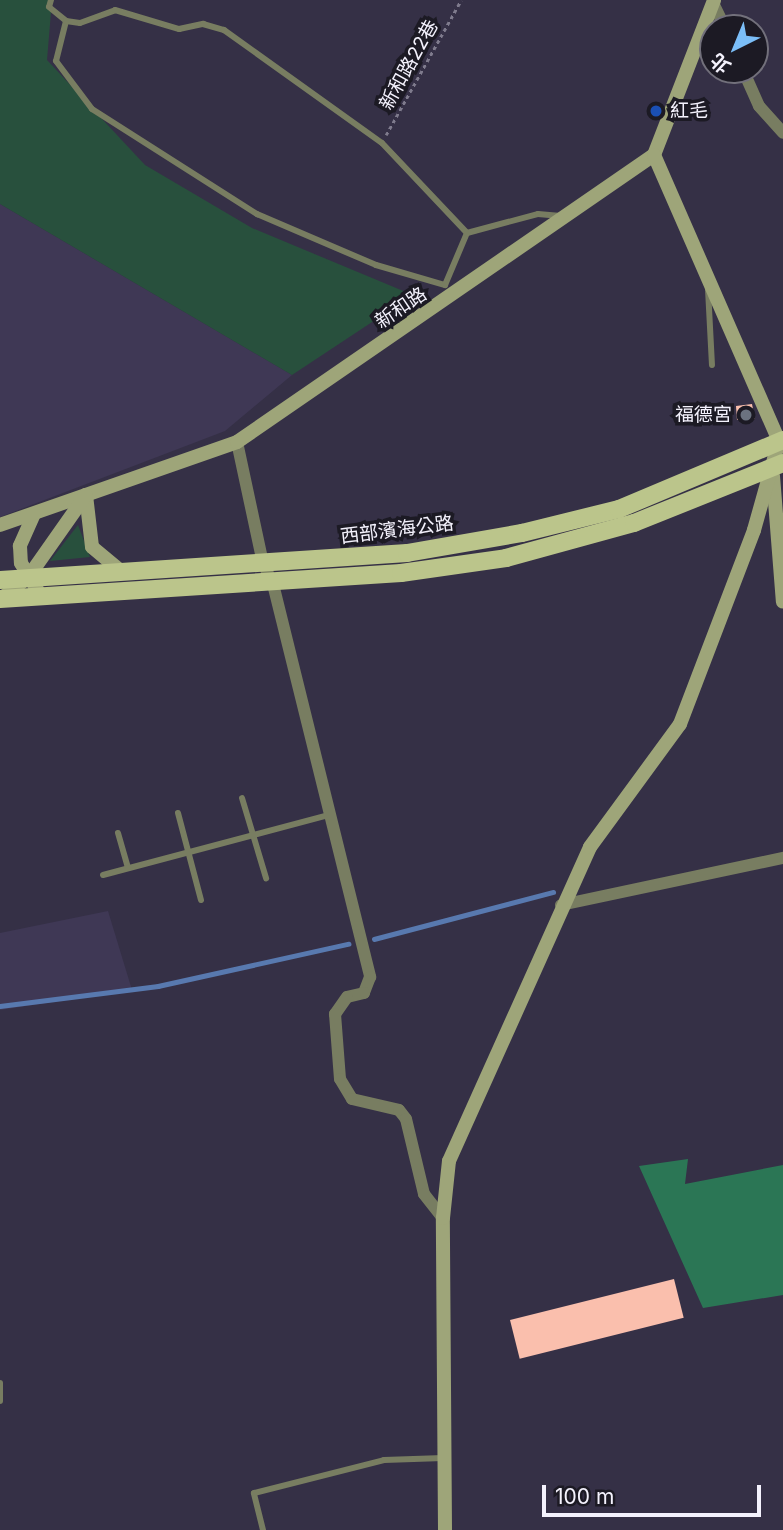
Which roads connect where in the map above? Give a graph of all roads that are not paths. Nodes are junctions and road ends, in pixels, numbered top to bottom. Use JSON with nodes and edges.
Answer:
{"nodes":[{"id":1,"x":51,"y":0,"type":"edge"},
{"id":2,"x":714,"y":1,"type":"edge"},
{"id":3,"x":66,"y":21,"type":"junction"},
{"id":4,"x":749,"y":84,"type":"edge"},
{"id":5,"x":783,"y":133,"type":"edge"},
{"id":6,"x":654,"y":155,"type":"junction"},
{"id":7,"x":567,"y":216,"type":"junction"},
{"id":8,"x":467,"y":233,"type":"junction"},
{"id":9,"x":707,"y":277,"type":"junction"},
{"id":10,"x":445,"y":285,"type":"junction"},
{"id":11,"x":458,"y":292,"type":"junction"},
{"id":12,"x":712,"y":365,"type":"dead end"},
{"id":13,"x":781,"y":441,"type":"edge"},
{"id":14,"x":237,"y":442,"type":"junction"},
{"id":15,"x":778,"y":465,"type":"edge"},
{"id":16,"x":86,"y":495,"type":"junction"},
{"id":17,"x":34,"y":514,"type":"junction"},
{"id":18,"x":0,"y":525,"type":"edge"},
{"id":19,"x":263,"y":563,"type":"junction"},
{"id":20,"x":117,"y":568,"type":"junction"},
{"id":21,"x":29,"y":576,"type":"junction"},
{"id":22,"x":0,"y":580,"type":"edge"},
{"id":23,"x":273,"y":584,"type":"junction"},
{"id":24,"x":40,"y":595,"type":"junction"},
{"id":25,"x":1,"y":599,"type":"edge"},
{"id":26,"x":783,"y":602,"type":"edge"},
{"id":27,"x":242,"y":798,"type":"dead end"},
{"id":28,"x":178,"y":813,"type":"dead end"},
{"id":29,"x":329,"y":815,"type":"junction"},
{"id":30,"x":118,"y":833,"type":"dead end"},
{"id":31,"x":251,"y":836,"type":"junction"},
{"id":32,"x":187,"y":853,"type":"junction"},
{"id":33,"x":783,"y":858,"type":"edge"},
{"id":34,"x":128,"y":868,"type":"junction"},
{"id":35,"x":103,"y":875,"type":"dead end"},
{"id":36,"x":266,"y":878,"type":"dead end"},
{"id":37,"x":201,"y":900,"type":"dead end"},
{"id":38,"x":561,"y":905,"type":"junction"},
{"id":39,"x":443,"y":1218,"type":"junction"},
{"id":40,"x":0,"y":1383,"type":"edge"},
{"id":41,"x":0,"y":1401,"type":"edge"},
{"id":42,"x":445,"y":1458,"type":"junction"},
{"id":43,"x":263,"y":1530,"type":"edge"},
{"id":44,"x":445,"y":1530,"type":"edge"}],
"edges":[{"from":1,"to":3,"type":"lane"},
{"from":2,"to":6,"type":"street"},
{"from":3,"to":8,"type":"lane"},
{"from":3,"to":10,"type":"lane"},
{"from":4,"to":5,"type":"street"},
{"from":6,"to":7,"type":"street","name":"新和路"},
{"from":6,"to":9,"type":"street"},
{"from":7,"to":8,"type":"lane"},
{"from":7,"to":11,"type":"street","name":"新和路"},
{"from":8,"to":10,"type":"lane"},
{"from":9,"to":12,"type":"lane"},
{"from":9,"to":13,"type":"street"},
{"from":10,"to":11,"type":"lane"},
{"from":11,"to":14,"type":"street","name":"新和路"},
{"from":13,"to":15,"type":"street"},
{"from":13,"to":19,"type":"main road","name":"西部濱海公路"},
{"from":14,"to":16,"type":"street","name":"新和路"},
{"from":14,"to":19,"type":"street"},
{"from":15,"to":23,"type":"main road"},
{"from":15,"to":26,"type":"street"},
{"from":15,"to":38,"type":"street"},
{"from":16,"to":17,"type":"street","name":"新和路"},
{"from":16,"to":20,"type":"street"},
{"from":16,"to":21,"type":"street"},
{"from":17,"to":18,"type":"street","name":"新和路"},
{"from":17,"to":21,"type":"street"},
{"from":19,"to":20,"type":"main road","name":"西部濱海公路"},
{"from":19,"to":23,"type":"street"},
{"from":20,"to":21,"type":"main road","name":"西部濱海公路"},
{"from":21,"to":22,"type":"main road","name":"西部濱海公路"},
{"from":21,"to":24,"type":"street"},
{"from":21,"to":25,"type":"street"},
{"from":23,"to":24,"type":"main road"},
{"from":23,"to":29,"type":"street"},
{"from":24,"to":25,"type":"main road"},
{"from":27,"to":31,"type":"lane"},
{"from":28,"to":32,"type":"lane"},
{"from":29,"to":31,"type":"lane"},
{"from":29,"to":39,"type":"street"},
{"from":30,"to":34,"type":"lane"},
{"from":31,"to":32,"type":"lane"},
{"from":31,"to":36,"type":"lane"},
{"from":32,"to":34,"type":"lane"},
{"from":32,"to":37,"type":"lane"},
{"from":33,"to":38,"type":"street"},
{"from":34,"to":35,"type":"lane"},
{"from":38,"to":39,"type":"street"},
{"from":39,"to":42,"type":"street"},
{"from":40,"to":41,"type":"lane"},
{"from":42,"to":43,"type":"lane"},
{"from":42,"to":44,"type":"street"}]}
